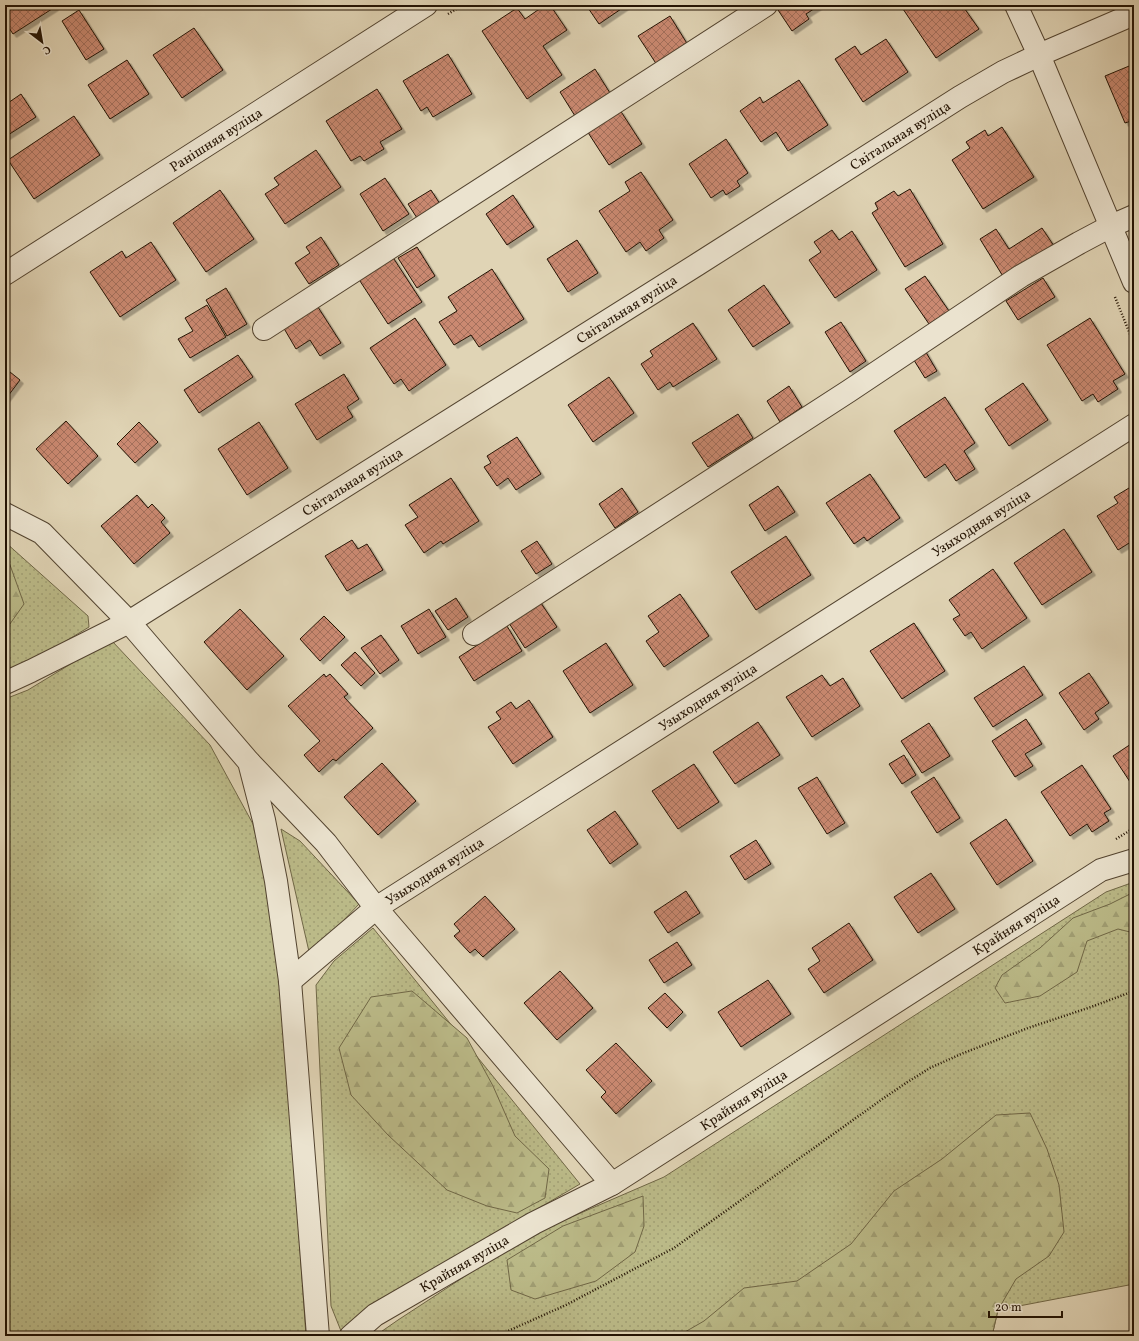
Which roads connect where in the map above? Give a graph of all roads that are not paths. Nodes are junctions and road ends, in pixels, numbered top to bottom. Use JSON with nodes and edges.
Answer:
{"nodes":[{"id":1,"x":426,"y":5,"type":"edge"},
{"id":2,"x":766,"y":5,"type":"edge"},
{"id":3,"x":1016,"y":5,"type":"edge"},
{"id":4,"x":1134,"y":14,"type":"edge"},
{"id":5,"x":1039,"y":55,"type":"junction"},
{"id":6,"x":1134,"y":216,"type":"edge"},
{"id":7,"x":1111,"y":226,"type":"junction"},
{"id":8,"x":5,"y":274,"type":"edge"},
{"id":9,"x":1134,"y":282,"type":"edge"},
{"id":10,"x":264,"y":329,"type":"dead end"},
{"id":11,"x":1134,"y":425,"type":"edge"},
{"id":12,"x":5,"y":514,"type":"edge"},
{"id":13,"x":129,"y":622,"type":"junction"},
{"id":14,"x":474,"y":634,"type":"dead end"},
{"id":15,"x":5,"y":683,"type":"edge"},
{"id":16,"x":249,"y":762,"type":"junction"},
{"id":17,"x":1134,"y":860,"type":"edge"},
{"id":18,"x":376,"y":908,"type":"junction"},
{"id":19,"x":290,"y":981,"type":"junction"},
{"id":20,"x":612,"y":1184,"type":"junction"},
{"id":21,"x":318,"y":1336,"type":"edge"},
{"id":22,"x":351,"y":1336,"type":"edge"}],
"edges":[{"from":1,"to":8,"type":"street","name":"Ранішняя вуліца"},
{"from":2,"to":10,"type":"street"},
{"from":3,"to":5,"type":"street"},
{"from":4,"to":5,"type":"street","name":"Світальная вуліца"},
{"from":5,"to":7,"type":"street"},
{"from":5,"to":13,"type":"street","name":"Світальная вуліца"},
{"from":6,"to":7,"type":"street"},
{"from":7,"to":9,"type":"street"},
{"from":7,"to":14,"type":"street"},
{"from":11,"to":18,"type":"street","name":"Узыходняя вуліца"},
{"from":12,"to":13,"type":"street"},
{"from":13,"to":15,"type":"street","name":"Світальная вуліца"},
{"from":13,"to":16,"type":"street"},
{"from":16,"to":18,"type":"street"},
{"from":16,"to":19,"type":"street"},
{"from":17,"to":20,"type":"street","name":"Крайняя вуліца"},
{"from":18,"to":19,"type":"street","name":"Узыходняя вуліца"},
{"from":18,"to":20,"type":"street"},
{"from":19,"to":21,"type":"street"},
{"from":20,"to":22,"type":"street","name":"Крайняя вуліца"}]}
